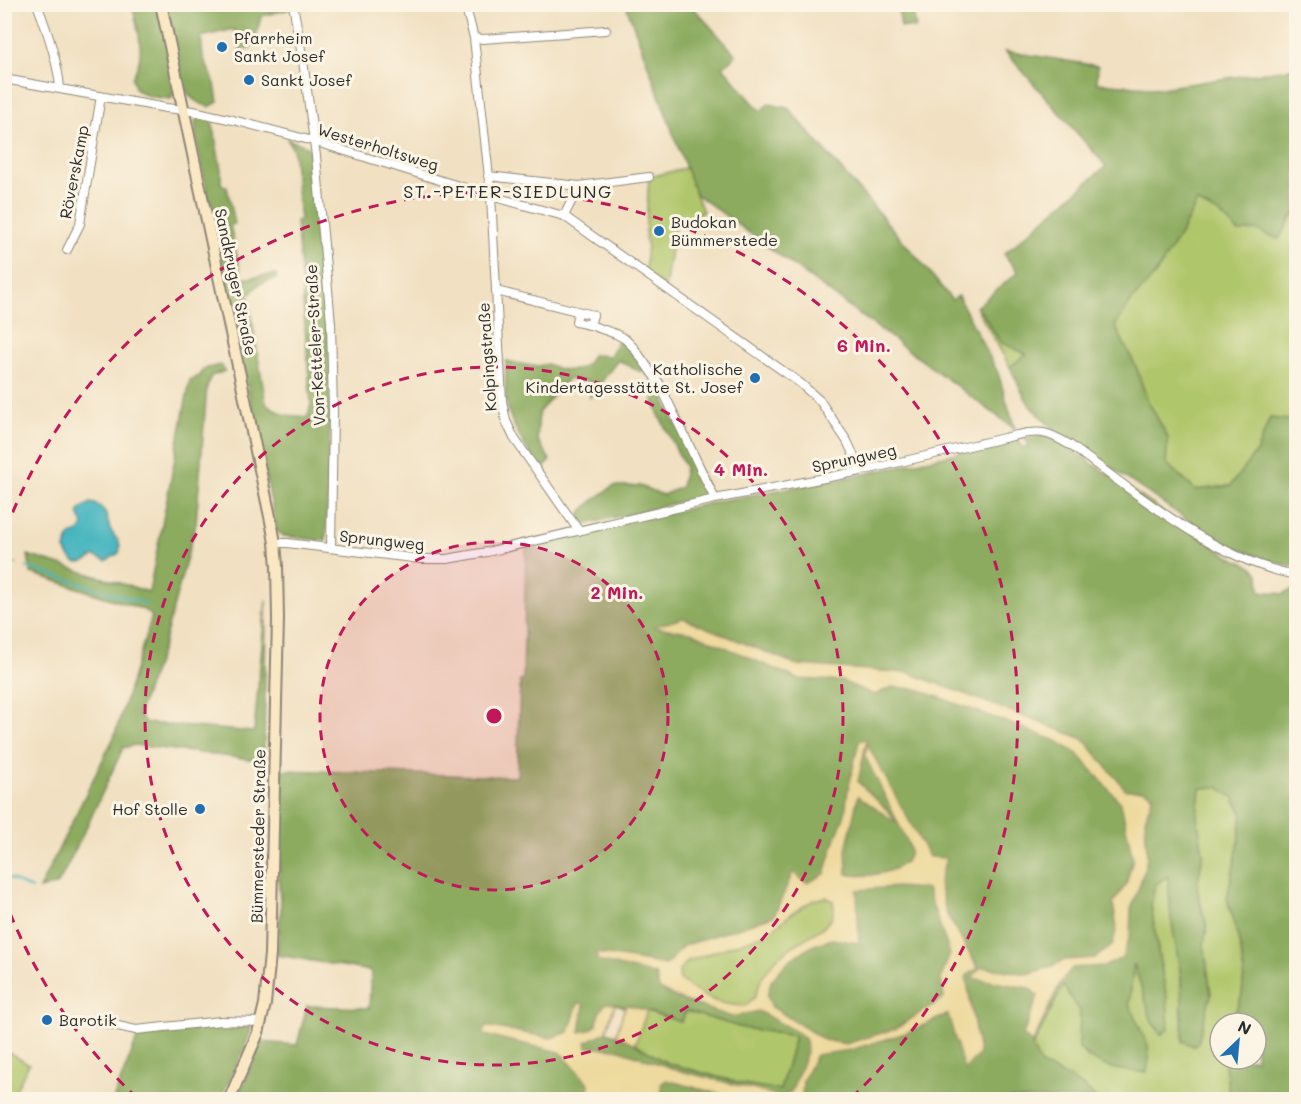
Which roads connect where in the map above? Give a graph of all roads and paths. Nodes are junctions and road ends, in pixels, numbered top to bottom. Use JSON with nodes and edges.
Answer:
{"nodes":[{"id":1,"x":37,"y":4,"type":"edge"},
{"id":2,"x":161,"y":4,"type":"edge"},
{"id":3,"x":293,"y":4,"type":"edge"},
{"id":4,"x":465,"y":4,"type":"edge"},
{"id":5,"x":606,"y":30,"type":"dead end"},
{"id":6,"x":474,"y":38,"type":"junction"},
{"id":7,"x":4,"y":79,"type":"edge"},
{"id":8,"x":60,"y":88,"type":"junction"},
{"id":9,"x":101,"y":96,"type":"junction"},
{"id":10,"x":184,"y":110,"type":"junction"},
{"id":11,"x":313,"y":141,"type":"junction"},
{"id":12,"x":488,"y":176,"type":"junction"},
{"id":13,"x":649,"y":177,"type":"dead end"},
{"id":14,"x":579,"y":186,"type":"junction"},
{"id":15,"x":491,"y":196,"type":"junction"},
{"id":16,"x":564,"y":216,"type":"junction"},
{"id":17,"x":67,"y":250,"type":"dead end"},
{"id":18,"x":496,"y":291,"type":"junction"},
{"id":19,"x":861,"y":471,"type":"junction"},
{"id":20,"x":715,"y":499,"type":"junction"},
{"id":21,"x":579,"y":531,"type":"junction"},
{"id":22,"x":275,"y":543,"type":"junction"},
{"id":23,"x":331,"y":548,"type":"junction"},
{"id":24,"x":277,"y":566,"type":"joint"},
{"id":25,"x":1296,"y":575,"type":"edge"},
{"id":26,"x":95,"y":1021,"type":"dead end"},
{"id":27,"x":261,"y":1022,"type":"junction"},
{"id":28,"x":229,"y":1100,"type":"edge"}],
"edges":[{"from":1,"to":8,"type":"street"},
{"from":2,"to":10,"type":"street","name":"Sandkruger Straße"},
{"from":3,"to":11,"type":"street","name":"Von-Ketteler-Straße"},
{"from":4,"to":6,"type":"street","name":"Kolpingstraße"},
{"from":5,"to":6,"type":"street"},
{"from":6,"to":12,"type":"street","name":"Kolpingstraße"},
{"from":7,"to":8,"type":"street","name":"Westerholtsweg"},
{"from":8,"to":9,"type":"street","name":"Westerholtsweg"},
{"from":9,"to":10,"type":"street","name":"Westerholtsweg"},
{"from":9,"to":17,"type":"street","name":"Röverskamp"},
{"from":10,"to":11,"type":"street","name":"Westerholtsweg"},
{"from":10,"to":22,"type":"street","name":"Sandkruger Straße"},
{"from":11,"to":15,"type":"street","name":"Westerholtsweg"},
{"from":11,"to":23,"type":"street","name":"Von-Ketteler-Straße"},
{"from":12,"to":14,"type":"street"},
{"from":12,"to":15,"type":"street","name":"Kolpingstraße"},
{"from":13,"to":14,"type":"street"},
{"from":14,"to":16,"type":"street"},
{"from":15,"to":16,"type":"street","name":"Westerholtsweg"},
{"from":15,"to":18,"type":"street","name":"Kolpingstraße"},
{"from":16,"to":19,"type":"street","name":"Westerholtsweg"},
{"from":18,"to":20,"type":"street"},
{"from":18,"to":21,"type":"street","name":"Kolpingstraße"},
{"from":19,"to":20,"type":"street","name":"Sprungweg"},
{"from":19,"to":25,"type":"street","name":"Sprungweg"},
{"from":20,"to":21,"type":"street","name":"Sprungweg"},
{"from":21,"to":23,"type":"street","name":"Sprungweg"},
{"from":22,"to":23,"type":"street","name":"Sprungweg"},
{"from":22,"to":24,"type":"street","name":"Sandkruger Straße"},
{"from":24,"to":27,"type":"street","name":"Bümmersteder Straße"},
{"from":26,"to":27,"type":"street"},
{"from":27,"to":28,"type":"street","name":"Bümmersteder Straße"}]}
